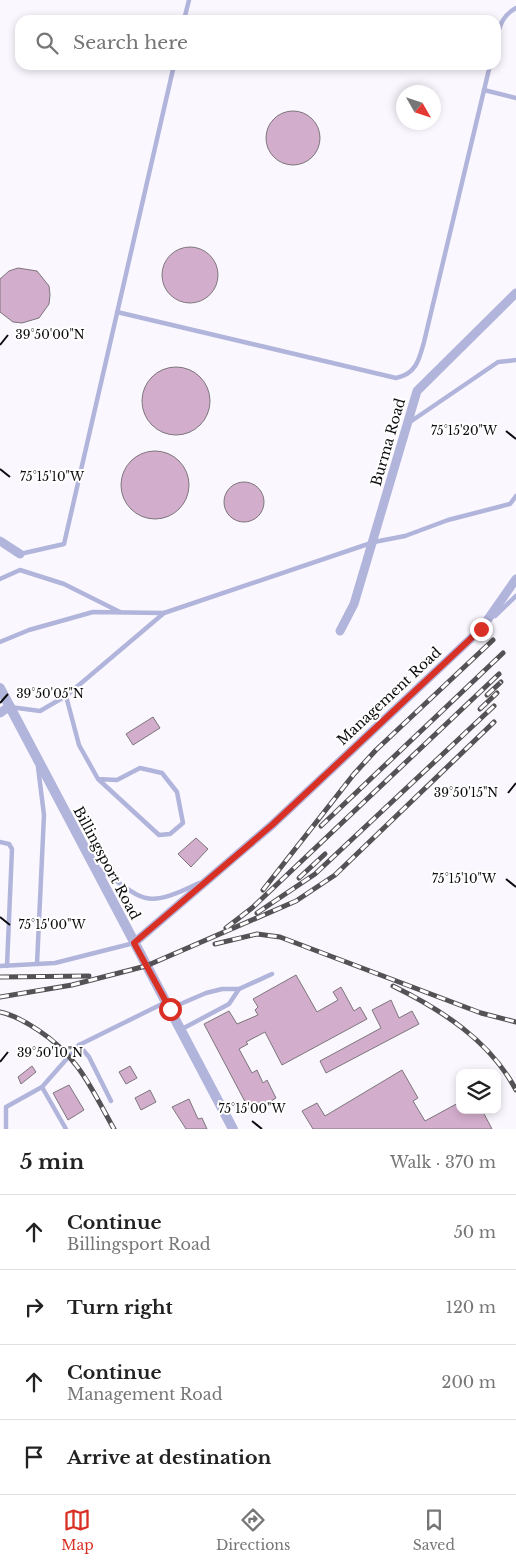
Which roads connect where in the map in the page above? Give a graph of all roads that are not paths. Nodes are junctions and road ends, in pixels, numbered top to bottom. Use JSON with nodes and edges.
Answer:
{"nodes":[{"id":1,"x":189,"y":0,"type":"edge"},
{"id":2,"x":516,"y":8,"type":"edge"},
{"id":3,"x":185,"y":15,"type":"edge"},
{"id":4,"x":501,"y":22,"type":"edge"},
{"id":5,"x":173,"y":70,"type":"edge"},
{"id":6,"x":489,"y":70,"type":"edge"},
{"id":7,"x":484,"y":90,"type":"junction"},
{"id":8,"x":516,"y":98,"type":"edge"},
{"id":9,"x":516,"y":293,"type":"edge"},
{"id":10,"x":117,"y":312,"type":"junction"},
{"id":11,"x":516,"y":360,"type":"edge"},
{"id":12,"x":407,"y":424,"type":"junction"},
{"id":13,"x":516,"y":496,"type":"edge"},
{"id":14,"x":0,"y":541,"type":"edge"},
{"id":15,"x":374,"y":542,"type":"junction"},
{"id":16,"x":20,"y":554,"type":"joint"},
{"id":17,"x":0,"y":579,"type":"edge"},
{"id":18,"x":516,"y":579,"type":"edge"},
{"id":19,"x":516,"y":596,"type":"edge"},
{"id":20,"x":121,"y":613,"type":"junction"},
{"id":21,"x":164,"y":614,"type":"junction"},
{"id":22,"x":481,"y":629,"type":"junction"},
{"id":23,"x":340,"y":631,"type":"dead end"},
{"id":24,"x":0,"y":642,"type":"edge"},
{"id":25,"x":0,"y":688,"type":"edge"},
{"id":26,"x":66,"y":696,"type":"junction"},
{"id":27,"x":10,"y":706,"type":"junction"},
{"id":28,"x":0,"y":713,"type":"edge"},
{"id":29,"x":37,"y":759,"type":"junction"},
{"id":30,"x":98,"y":779,"type":"junction"},
{"id":31,"x":0,"y":842,"type":"edge"},
{"id":32,"x":93,"y":865,"type":"junction"},
{"id":33,"x":212,"y":877,"type":"junction"},
{"id":34,"x":134,"y":943,"type":"junction"},
{"id":35,"x":37,"y":964,"type":"junction"},
{"id":36,"x":0,"y":966,"type":"edge"},
{"id":37,"x":7,"y":966,"type":"junction"},
{"id":38,"x":272,"y":974,"type":"dead end"},
{"id":39,"x":239,"y":990,"type":"junction"},
{"id":40,"x":168,"y":1005,"type":"junction"},
{"id":41,"x":181,"y":1030,"type":"junction"},
{"id":42,"x":79,"y":1045,"type":"junction"},
{"id":43,"x":42,"y":1086,"type":"junction"},
{"id":44,"x":111,"y":1101,"type":"dead end"},
{"id":45,"x":6,"y":1129,"type":"edge"},
{"id":46,"x":66,"y":1129,"type":"edge"},
{"id":47,"x":233,"y":1129,"type":"edge"}],
"edges":[{"from":1,"to":3,"type":"lane"},
{"from":2,"to":4,"type":"lane"},
{"from":5,"to":10,"type":"lane"},
{"from":6,"to":7,"type":"lane"},
{"from":7,"to":8,"type":"lane"},
{"from":7,"to":10,"type":"lane"},
{"from":9,"to":12,"type":"street","name":"Burma Road"},
{"from":10,"to":16,"type":"lane"},
{"from":11,"to":12,"type":"lane"},
{"from":12,"to":15,"type":"street","name":"Burma Road"},
{"from":13,"to":15,"type":"lane"},
{"from":14,"to":16,"type":"street"},
{"from":15,"to":21,"type":"lane"},
{"from":15,"to":23,"type":"street","name":"Burma Road"},
{"from":17,"to":20,"type":"lane"},
{"from":18,"to":22,"type":"street","name":"Management Road"},
{"from":19,"to":22,"type":"lane"},
{"from":20,"to":21,"type":"lane"},
{"from":20,"to":24,"type":"lane"},
{"from":21,"to":26,"type":"lane"},
{"from":22,"to":33,"type":"street","name":"Management Road"},
{"from":25,"to":27,"type":"street","name":"Billingsport Road"},
{"from":26,"to":27,"type":"lane"},
{"from":26,"to":30,"type":"lane"},
{"from":27,"to":28,"type":"street"},
{"from":27,"to":29,"type":"street","name":"Billingsport Road"},
{"from":29,"to":32,"type":"street","name":"Billingsport Road"},
{"from":29,"to":35,"type":"lane"},
{"from":30,"to":30,"type":"lane"},
{"from":31,"to":37,"type":"lane"},
{"from":32,"to":33,"type":"lane"},
{"from":32,"to":34,"type":"street","name":"Billingsport Road"},
{"from":33,"to":34,"type":"street","name":"Management Road"},
{"from":34,"to":35,"type":"lane"},
{"from":34,"to":40,"type":"street","name":"Billingsport Road"},
{"from":35,"to":37,"type":"lane"},
{"from":36,"to":37,"type":"lane"},
{"from":38,"to":39,"type":"lane"},
{"from":39,"to":40,"type":"lane"},
{"from":39,"to":41,"type":"lane"},
{"from":40,"to":41,"type":"street","name":"Billingsport Road"},
{"from":40,"to":42,"type":"lane"},
{"from":41,"to":47,"type":"street","name":"Billingsport Road"},
{"from":42,"to":43,"type":"lane"},
{"from":42,"to":44,"type":"lane"},
{"from":43,"to":45,"type":"lane"},
{"from":43,"to":46,"type":"lane"}]}
